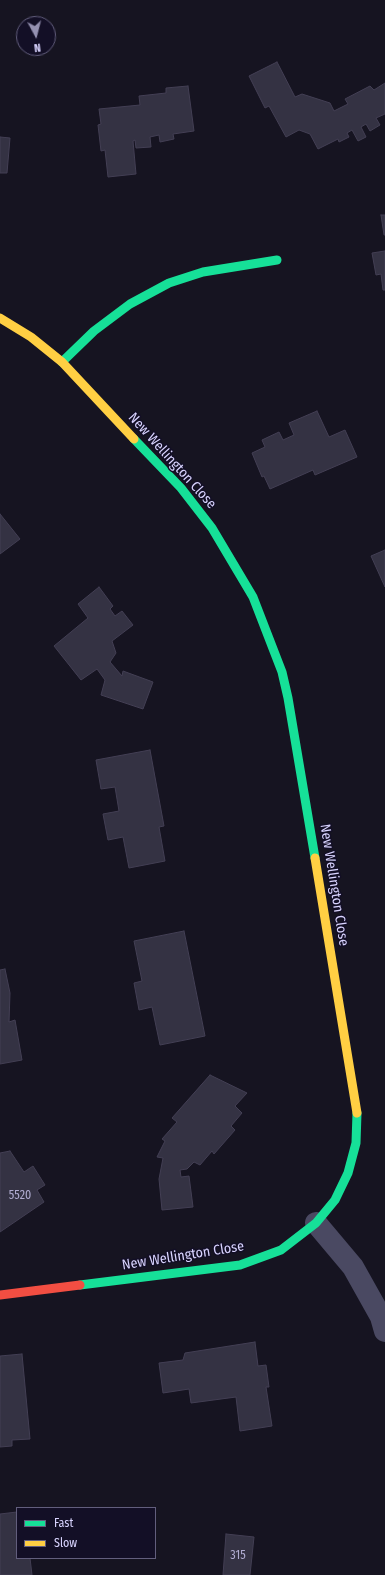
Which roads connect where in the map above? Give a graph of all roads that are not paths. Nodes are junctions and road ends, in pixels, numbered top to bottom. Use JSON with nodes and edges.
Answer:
{"nodes":[{"id":1,"x":277,"y":260,"type":"dead end"},
{"id":2,"x":0,"y":318,"type":"edge"},
{"id":3,"x":62,"y":362,"type":"junction"},
{"id":4,"x":316,"y":1223,"type":"junction"},
{"id":5,"x":0,"y":1295,"type":"edge"},
{"id":6,"x":385,"y":1331,"type":"edge"}],
"edges":[{"from":1,"to":3,"type":"street"},
{"from":2,"to":3,"type":"street","name":"New Wellington Close"},
{"from":3,"to":4,"type":"street","name":"New Wellington Close"},
{"from":4,"to":5,"type":"street","name":"New Wellington Close"},
{"from":4,"to":6,"type":"street"}]}
